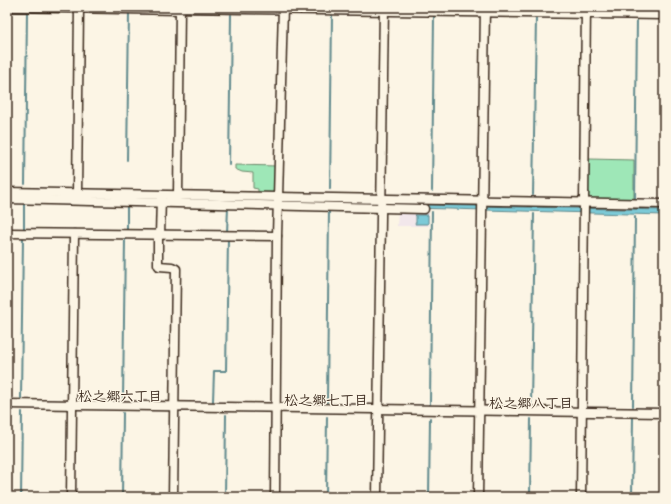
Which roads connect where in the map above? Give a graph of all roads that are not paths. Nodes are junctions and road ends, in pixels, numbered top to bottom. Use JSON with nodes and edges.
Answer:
{"nodes":[{"id":1,"x":79,"y":7,"type":"edge"},
{"id":2,"x":7,"y":8,"type":"edge"},
{"id":3,"x":180,"y":8,"type":"edge"},
{"id":4,"x":283,"y":9,"type":"edge"},
{"id":5,"x":384,"y":9,"type":"edge"},
{"id":6,"x":485,"y":10,"type":"edge"},
{"id":7,"x":586,"y":11,"type":"edge"},
{"id":8,"x":664,"y":15,"type":"edge"},
{"id":9,"x":7,"y":192,"type":"edge"},
{"id":10,"x":77,"y":194,"type":"junction"},
{"id":11,"x":178,"y":196,"type":"junction"},
{"id":12,"x":278,"y":197,"type":"junction"},
{"id":13,"x":161,"y":199,"type":"junction"},
{"id":14,"x":7,"y":200,"type":"edge"},
{"id":15,"x":381,"y":203,"type":"junction"},
{"id":16,"x":664,"y":204,"type":"edge"},
{"id":17,"x":482,"y":205,"type":"junction"},
{"id":18,"x":278,"y":206,"type":"junction"},
{"id":19,"x":584,"y":207,"type":"junction"},
{"id":20,"x":424,"y":209,"type":"dead end"},
{"id":21,"x":7,"y":233,"type":"edge"},
{"id":22,"x":74,"y":234,"type":"junction"},
{"id":23,"x":159,"y":235,"type":"junction"},
{"id":24,"x":277,"y":236,"type":"junction"},
{"id":25,"x":7,"y":404,"type":"edge"},
{"id":26,"x":72,"y":405,"type":"junction"},
{"id":27,"x":174,"y":406,"type":"junction"},
{"id":28,"x":275,"y":408,"type":"junction"},
{"id":29,"x":378,"y":410,"type":"junction"},
{"id":30,"x":480,"y":410,"type":"junction"},
{"id":31,"x":582,"y":411,"type":"junction"},
{"id":32,"x":664,"y":413,"type":"edge"},
{"id":33,"x":71,"y":497,"type":"edge"},
{"id":34,"x":173,"y":497,"type":"edge"},
{"id":35,"x":274,"y":497,"type":"edge"},
{"id":36,"x":377,"y":497,"type":"edge"},
{"id":37,"x":478,"y":497,"type":"edge"},
{"id":38,"x":581,"y":497,"type":"edge"}],
"edges":[{"from":1,"to":2,"type":"street"},
{"from":1,"to":3,"type":"street"},
{"from":1,"to":10,"type":"street"},
{"from":3,"to":4,"type":"street"},
{"from":3,"to":11,"type":"street"},
{"from":4,"to":5,"type":"street"},
{"from":4,"to":12,"type":"street"},
{"from":5,"to":6,"type":"street"},
{"from":5,"to":15,"type":"street"},
{"from":6,"to":7,"type":"street"},
{"from":6,"to":17,"type":"street"},
{"from":7,"to":8,"type":"street"},
{"from":7,"to":19,"type":"street"},
{"from":9,"to":10,"type":"street"},
{"from":10,"to":13,"type":"street"},
{"from":11,"to":12,"type":"street"},
{"from":11,"to":13,"type":"street"},
{"from":12,"to":15,"type":"street"},
{"from":12,"to":18,"type":"street"},
{"from":13,"to":14,"type":"street"},
{"from":13,"to":18,"type":"street"},
{"from":13,"to":23,"type":"street"},
{"from":15,"to":17,"type":"street"},
{"from":15,"to":18,"type":"street"},
{"from":15,"to":20,"type":"street"},
{"from":15,"to":29,"type":"street"},
{"from":16,"to":19,"type":"street"},
{"from":17,"to":19,"type":"street"},
{"from":17,"to":30,"type":"street"},
{"from":18,"to":24,"type":"street"},
{"from":19,"to":31,"type":"street"},
{"from":21,"to":22,"type":"street"},
{"from":22,"to":23,"type":"street"},
{"from":22,"to":26,"type":"street"},
{"from":23,"to":24,"type":"street"},
{"from":23,"to":27,"type":"street"},
{"from":24,"to":28,"type":"street"},
{"from":25,"to":26,"type":"street"},
{"from":26,"to":27,"type":"street"},
{"from":26,"to":33,"type":"street"},
{"from":27,"to":28,"type":"street"},
{"from":27,"to":34,"type":"street"},
{"from":28,"to":29,"type":"street"},
{"from":28,"to":35,"type":"street"},
{"from":29,"to":30,"type":"street"},
{"from":29,"to":36,"type":"street"},
{"from":30,"to":31,"type":"street"},
{"from":30,"to":37,"type":"street"},
{"from":31,"to":32,"type":"street"},
{"from":31,"to":38,"type":"street"}]}
